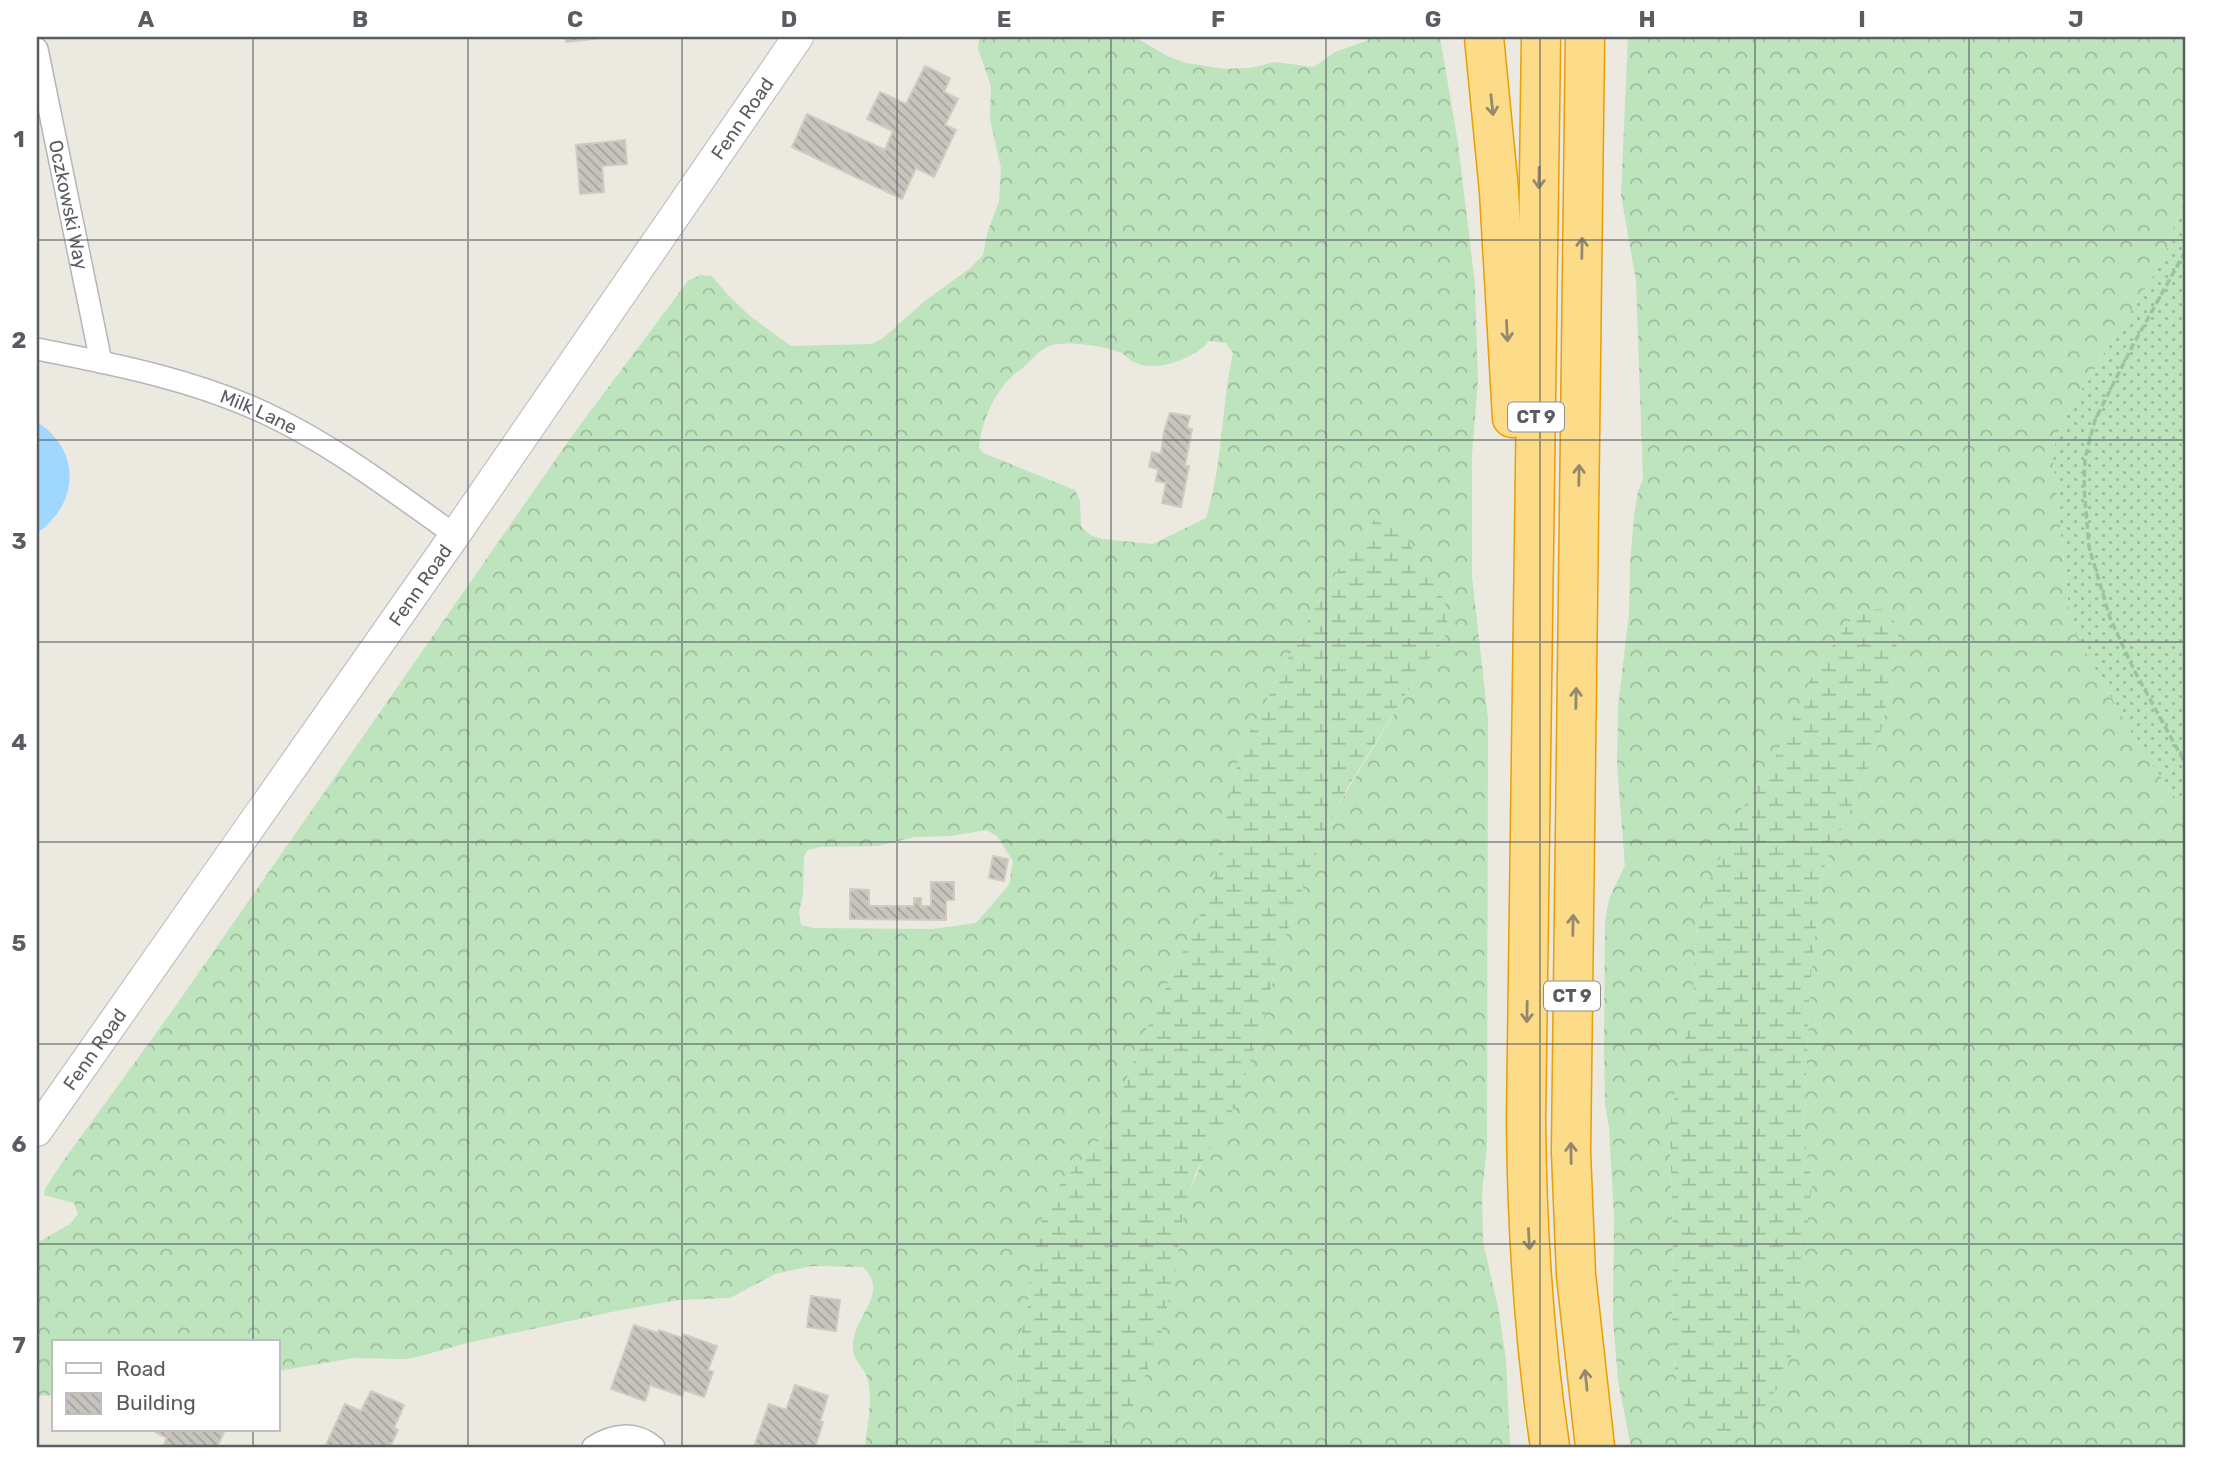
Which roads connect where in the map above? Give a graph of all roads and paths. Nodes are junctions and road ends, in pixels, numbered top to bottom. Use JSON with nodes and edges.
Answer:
{"nodes":[{"id":1,"x":798,"y":37,"type":"edge"},
{"id":2,"x":1483,"y":37,"type":"edge"},
{"id":3,"x":1541,"y":37,"type":"edge"},
{"id":4,"x":1585,"y":37,"type":"edge"},
{"id":5,"x":37,"y":49,"type":"edge"},
{"id":6,"x":2185,"y":252,"type":"edge"},
{"id":7,"x":37,"y":349,"type":"edge"},
{"id":8,"x":101,"y":362,"type":"junction"},
{"id":9,"x":454,"y":535,"type":"junction"},
{"id":10,"x":2185,"y":764,"type":"edge"},
{"id":11,"x":1530,"y":797,"type":"junction"},
{"id":12,"x":37,"y":1131,"type":"edge"},
{"id":13,"x":593,"y":1447,"type":"edge"},
{"id":14,"x":654,"y":1447,"type":"edge"},
{"id":15,"x":1550,"y":1447,"type":"edge"},
{"id":16,"x":1595,"y":1447,"type":"edge"}],
"edges":[{"from":1,"to":9,"type":"street","name":"Fenn Road"},
{"from":2,"to":11,"type":"highway","one_way":true},
{"from":3,"to":11,"type":"highway","number":"CT 9","one_way":true},
{"from":16,"to":4,"type":"highway","number":"CT 9","one_way":true},
{"from":5,"to":8,"type":"street","name":"Oczkowski Way"},
{"from":6,"to":10,"type":"path"},
{"from":7,"to":8,"type":"street","name":"Milk Lane"},
{"from":8,"to":9,"type":"street","name":"Milk Lane"},
{"from":9,"to":12,"type":"street","name":"Fenn Road"},
{"from":11,"to":15,"type":"highway","number":"CT 9","one_way":true},
{"from":13,"to":14,"type":"street"}]}
